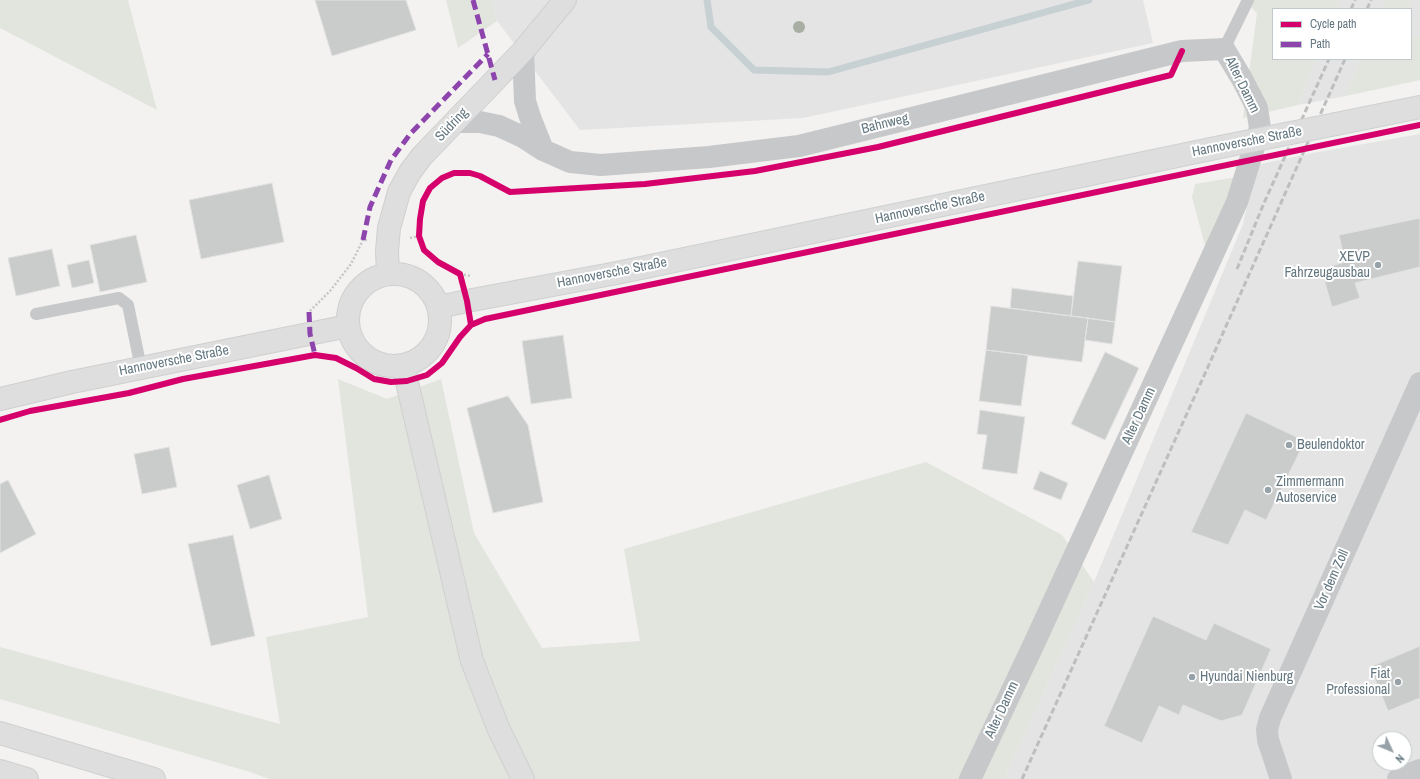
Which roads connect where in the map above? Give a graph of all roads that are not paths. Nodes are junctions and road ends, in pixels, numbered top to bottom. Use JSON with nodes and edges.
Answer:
{"nodes":[{"id":1,"x":565,"y":0,"type":"edge"},
{"id":2,"x":1248,"y":0,"type":"edge"},
{"id":3,"x":1224,"y":49,"type":"junction"},
{"id":4,"x":523,"y":51,"type":"junction"},
{"id":5,"x":1420,"y":107,"type":"edge"},
{"id":6,"x":455,"y":122,"type":"junction"},
{"id":7,"x":544,"y":150,"type":"junction"},
{"id":8,"x":388,"y":274,"type":"junction"},
{"id":9,"x":439,"y":307,"type":"junction"},
{"id":10,"x":36,"y":314,"type":"dead end"},
{"id":11,"x":348,"y":326,"type":"junction"},
{"id":12,"x":403,"y":365,"type":"junction"},
{"id":13,"x":141,"y":368,"type":"junction"},
{"id":14,"x":1420,"y":384,"type":"edge"},
{"id":15,"x":0,"y":399,"type":"edge"},
{"id":16,"x":0,"y":733,"type":"edge"},
{"id":17,"x":1420,"y":770,"type":"edge"},
{"id":18,"x":0,"y":771,"type":"edge"},
{"id":19,"x":27,"y":779,"type":"edge"},
{"id":20,"x":154,"y":779,"type":"edge"},
{"id":21,"x":523,"y":779,"type":"edge"},
{"id":22,"x":970,"y":779,"type":"edge"},
{"id":23,"x":1281,"y":779,"type":"edge"},
{"id":24,"x":1398,"y":779,"type":"edge"}],
"edges":[{"from":1,"to":4,"type":"main road","name":"Südring"},
{"from":2,"to":3,"type":"lane"},
{"from":3,"to":7,"type":"street","name":"Bahnweg"},
{"from":3,"to":22,"type":"street","name":"Alter Damm"},
{"from":4,"to":6,"type":"main road","name":"Südring"},
{"from":4,"to":7,"type":"street"},
{"from":5,"to":9,"type":"main road","name":"Hannoversche Straße","bridge":true},
{"from":6,"to":7,"type":"street","name":"Bahnweg"},
{"from":6,"to":8,"type":"main road","name":"Südring"},
{"from":8,"to":9,"type":"main road"},
{"from":8,"to":11,"type":"main road"},
{"from":9,"to":12,"type":"main road"},
{"from":10,"to":13,"type":"lane"},
{"from":11,"to":12,"type":"main road"},
{"from":11,"to":13,"type":"main road","name":"Hannoversche Straße"},
{"from":12,"to":21,"type":"main road"},
{"from":13,"to":15,"type":"main road","name":"Hannoversche Straße"},
{"from":14,"to":23,"type":"street","name":"Vor dem Zoll"},
{"from":16,"to":20,"type":"main road"},
{"from":17,"to":24,"type":"street"},
{"from":18,"to":19,"type":"main road"}]}
